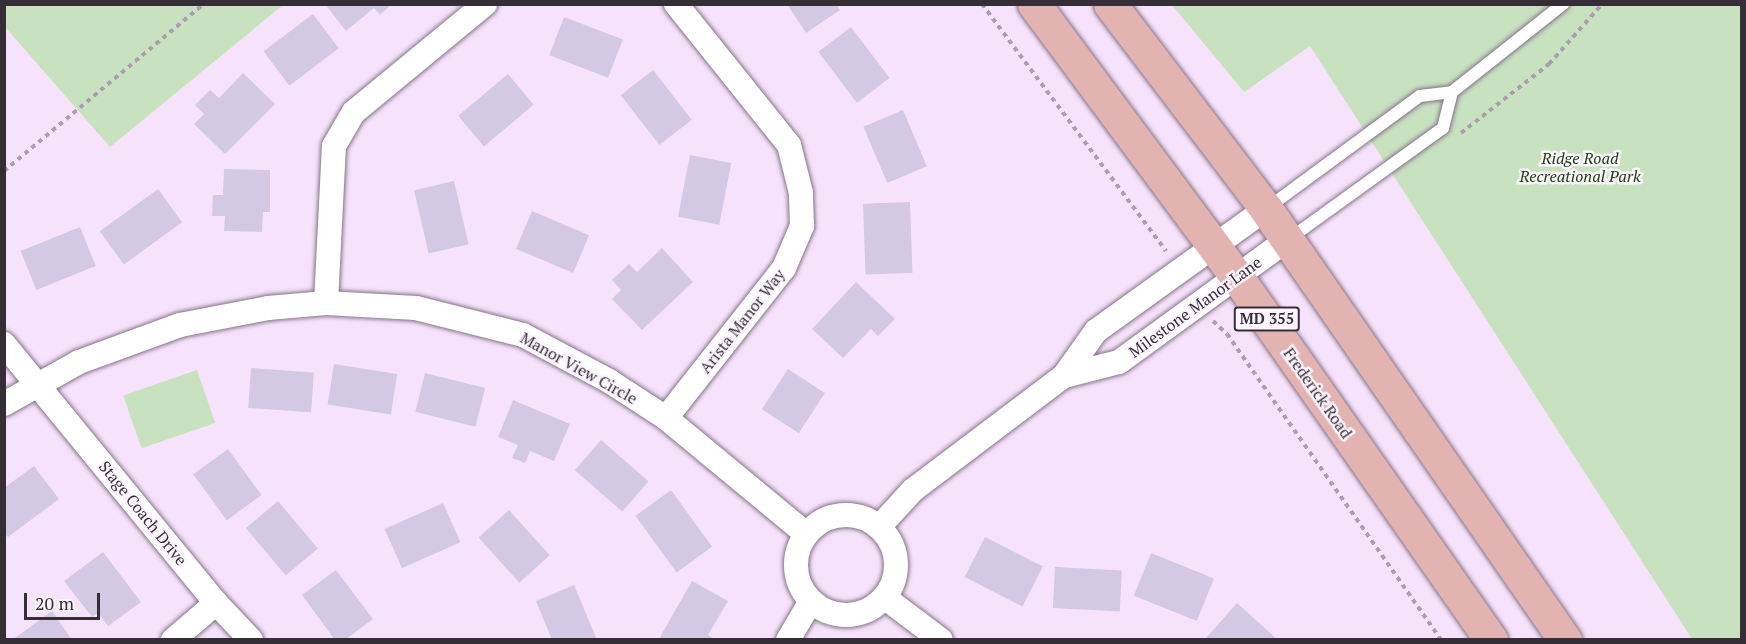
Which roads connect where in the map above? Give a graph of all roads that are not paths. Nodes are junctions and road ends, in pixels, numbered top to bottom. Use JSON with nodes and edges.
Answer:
{"nodes":[{"id":1,"x":485,"y":4,"type":"edge"},
{"id":2,"x":676,"y":4,"type":"edge"},
{"id":3,"x":1034,"y":4,"type":"edge"},
{"id":4,"x":1110,"y":4,"type":"edge"},
{"id":5,"x":1563,"y":4,"type":"edge"},
{"id":6,"x":1452,"y":92,"type":"junction"},
{"id":7,"x":1266,"y":209,"type":"junction"},
{"id":8,"x":1287,"y":240,"type":"junction"},
{"id":9,"x":1214,"y":246,"type":"junction"},
{"id":10,"x":1237,"y":277,"type":"junction"},
{"id":11,"x":326,"y":303,"type":"junction"},
{"id":12,"x":4,"y":344,"type":"edge"},
{"id":13,"x":1064,"y":375,"type":"junction"},
{"id":14,"x":37,"y":384,"type":"junction"},
{"id":15,"x":4,"y":404,"type":"edge"},
{"id":16,"x":666,"y":418,"type":"junction"},
{"id":17,"x":879,"y":527,"type":"junction"},
{"id":18,"x":806,"y":534,"type":"junction"},
{"id":19,"x":884,"y":597,"type":"junction"},
{"id":20,"x":811,"y":601,"type":"junction"},
{"id":21,"x":216,"y":603,"type":"junction"},
{"id":22,"x":173,"y":639,"type":"edge"},
{"id":23,"x":251,"y":639,"type":"edge"},
{"id":24,"x":788,"y":639,"type":"edge"},
{"id":25,"x":941,"y":639,"type":"edge"},
{"id":26,"x":1491,"y":639,"type":"edge"},
{"id":27,"x":1565,"y":639,"type":"edge"}],
"edges":[{"from":1,"to":11,"type":"street"},
{"from":2,"to":16,"type":"street","name":"Arista Manor Way"},
{"from":3,"to":9,"type":"main road","name":"Frederick Road","number":"MD 355"},
{"from":4,"to":7,"type":"main road"},
{"from":5,"to":6,"type":"lane"},
{"from":6,"to":7,"type":"lane"},
{"from":6,"to":8,"type":"lane"},
{"from":7,"to":8,"type":"main road"},
{"from":7,"to":9,"type":"street","name":"Milestone Manor Lane"},
{"from":8,"to":10,"type":"street","name":"Milestone Manor Lane"},
{"from":8,"to":27,"type":"main road"},
{"from":9,"to":10,"type":"main road","name":"Frederick Road","number":"MD 355"},
{"from":9,"to":13,"type":"street","name":"Milestone Manor Lane"},
{"from":10,"to":13,"type":"street","name":"Milestone Manor Lane"},
{"from":10,"to":26,"type":"main road","name":"Frederick Road","number":"MD 355"},
{"from":11,"to":14,"type":"street","name":"Manor View Circle"},
{"from":11,"to":16,"type":"street","name":"Manor View Circle"},
{"from":12,"to":14,"type":"street","name":"Stage Coach Drive"},
{"from":13,"to":17,"type":"street","name":"Milestone Manor Lane"},
{"from":14,"to":15,"type":"street","name":"Manor View Circle"},
{"from":14,"to":21,"type":"street","name":"Stage Coach Drive"},
{"from":16,"to":18,"type":"street","name":"Manor View Circle"},
{"from":17,"to":18,"type":"street"},
{"from":17,"to":19,"type":"street"},
{"from":18,"to":20,"type":"street"},
{"from":19,"to":20,"type":"street"},
{"from":19,"to":25,"type":"street"},
{"from":20,"to":24,"type":"street"},
{"from":21,"to":22,"type":"street"},
{"from":21,"to":23,"type":"street","name":"Stage Coach Drive"}]}
